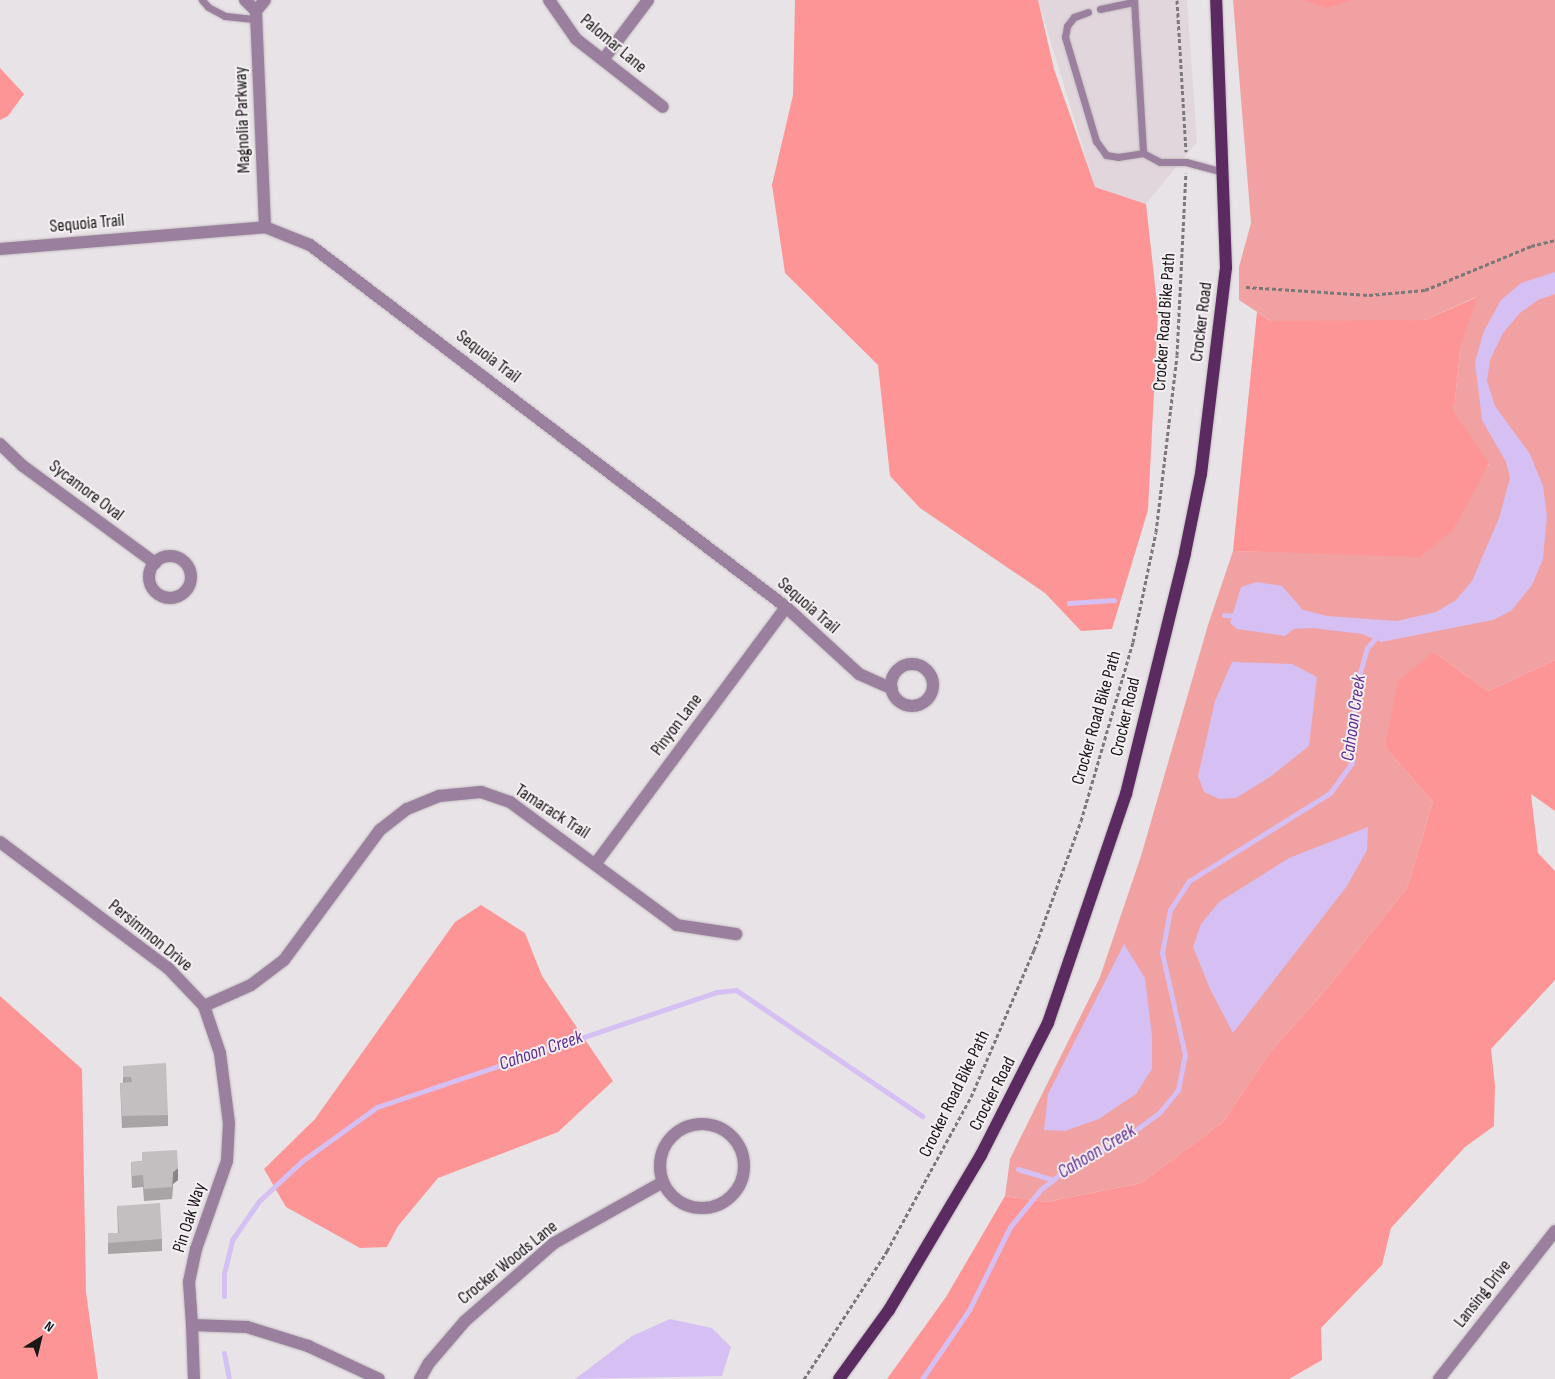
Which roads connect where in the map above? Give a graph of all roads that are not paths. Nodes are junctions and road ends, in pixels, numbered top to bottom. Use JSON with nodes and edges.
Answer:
{"nodes":[{"id":1,"x":245,"y":0,"type":"edge"},
{"id":2,"x":265,"y":0,"type":"edge"},
{"id":3,"x":549,"y":0,"type":"edge"},
{"id":4,"x":648,"y":0,"type":"edge"},
{"id":5,"x":1216,"y":0,"type":"edge"},
{"id":6,"x":204,"y":1,"type":"edge"},
{"id":7,"x":1134,"y":1,"type":"edge"},
{"id":8,"x":1100,"y":9,"type":"dead end"},
{"id":9,"x":1088,"y":12,"type":"dead end"},
{"id":10,"x":256,"y":15,"type":"junction"},
{"id":11,"x":603,"y":60,"type":"junction"},
{"id":12,"x":663,"y":107,"type":"dead end"},
{"id":13,"x":1142,"y":153,"type":"junction"},
{"id":14,"x":1223,"y":172,"type":"junction"},
{"id":15,"x":265,"y":227,"type":"junction"},
{"id":16,"x":0,"y":249,"type":"edge"},
{"id":17,"x":0,"y":444,"type":"edge"},
{"id":18,"x":155,"y":562,"type":"dead end"},
{"id":19,"x":786,"y":607,"type":"junction"},
{"id":20,"x":892,"y":689,"type":"dead end"},
{"id":21,"x":0,"y":842,"type":"edge"},
{"id":22,"x":596,"y":863,"type":"junction"},
{"id":23,"x":736,"y":934,"type":"dead end"},
{"id":24,"x":204,"y":1006,"type":"junction"},
{"id":25,"x":229,"y":1123,"type":"joint"},
{"id":26,"x":663,"y":1182,"type":"junction"},
{"id":27,"x":1555,"y":1231,"type":"edge"},
{"id":28,"x":192,"y":1325,"type":"junction"},
{"id":29,"x":194,"y":1379,"type":"edge"},
{"id":30,"x":378,"y":1379,"type":"edge"},
{"id":31,"x":420,"y":1379,"type":"edge"},
{"id":32,"x":840,"y":1379,"type":"edge"},
{"id":33,"x":1439,"y":1379,"type":"edge"}],
"edges":[{"from":1,"to":10,"type":"street"},
{"from":2,"to":10,"type":"street"},
{"from":3,"to":11,"type":"street","name":"Palomar Lane"},
{"from":4,"to":11,"type":"street"},
{"from":5,"to":14,"type":"main road","name":"Crocker Road"},
{"from":6,"to":10,"type":"lane"},
{"from":7,"to":8,"type":"lane"},
{"from":7,"to":13,"type":"lane"},
{"from":9,"to":13,"type":"lane"},
{"from":10,"to":15,"type":"street","name":"Magnolia Parkway"},
{"from":11,"to":12,"type":"street","name":"Palomar Lane"},
{"from":13,"to":14,"type":"lane"},
{"from":14,"to":32,"type":"main road","name":"Crocker Road"},
{"from":15,"to":16,"type":"street","name":"Sequoia Trail"},
{"from":15,"to":19,"type":"street","name":"Sequoia Trail"},
{"from":17,"to":18,"type":"street","name":"Sycamore Oval"},
{"from":19,"to":20,"type":"street","name":"Sequoia Trail"},
{"from":19,"to":22,"type":"street","name":"Pinyon Lane"},
{"from":21,"to":24,"type":"street","name":"Persimmon Drive"},
{"from":22,"to":23,"type":"street","name":"Tamarack Trail"},
{"from":22,"to":24,"type":"street","name":"Tamarack Trail"},
{"from":24,"to":25,"type":"street","name":"Persimmon Drive"},
{"from":25,"to":28,"type":"street","name":"Pin Oak Way"},
{"from":26,"to":26,"type":"street"},
{"from":26,"to":31,"type":"street","name":"Crocker Woods Lane"},
{"from":27,"to":33,"type":"street","name":"Lansing Drive"},
{"from":28,"to":29,"type":"street","name":"Pin Oak Way"},
{"from":28,"to":30,"type":"street"}]}
